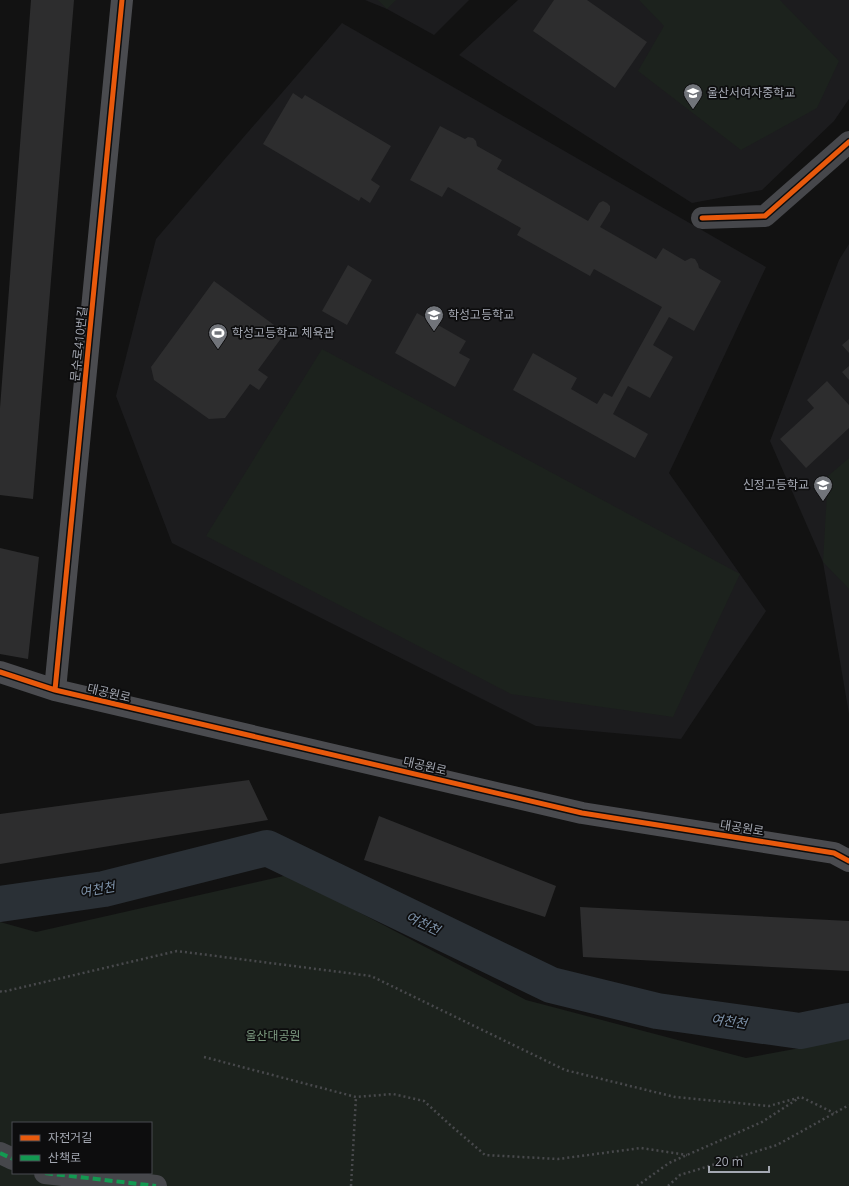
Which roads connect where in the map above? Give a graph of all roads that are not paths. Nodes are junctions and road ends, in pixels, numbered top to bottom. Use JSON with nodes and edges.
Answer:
{"nodes":[{"id":1,"x":122,"y":0,"type":"edge"},
{"id":2,"x":849,"y":142,"type":"edge"},
{"id":3,"x":702,"y":218,"type":"dead end"},
{"id":4,"x":0,"y":672,"type":"edge"},
{"id":5,"x":55,"y":690,"type":"junction"},
{"id":6,"x":849,"y":861,"type":"edge"},
{"id":7,"x":0,"y":1153,"type":"edge"},
{"id":8,"x":12,"y":1159,"type":"edge"},
{"id":9,"x":54,"y":1174,"type":"edge"},
{"id":10,"x":156,"y":1186,"type":"edge"}],
"edges":[{"from":1,"to":5,"type":"street","name":"문수로410번길"},
{"from":2,"to":3,"type":"street"},
{"from":4,"to":5,"type":"street","name":"대공원로"},
{"from":5,"to":6,"type":"street","name":"대공원로"},
{"from":7,"to":8,"type":"street"},
{"from":9,"to":10,"type":"street"}]}
